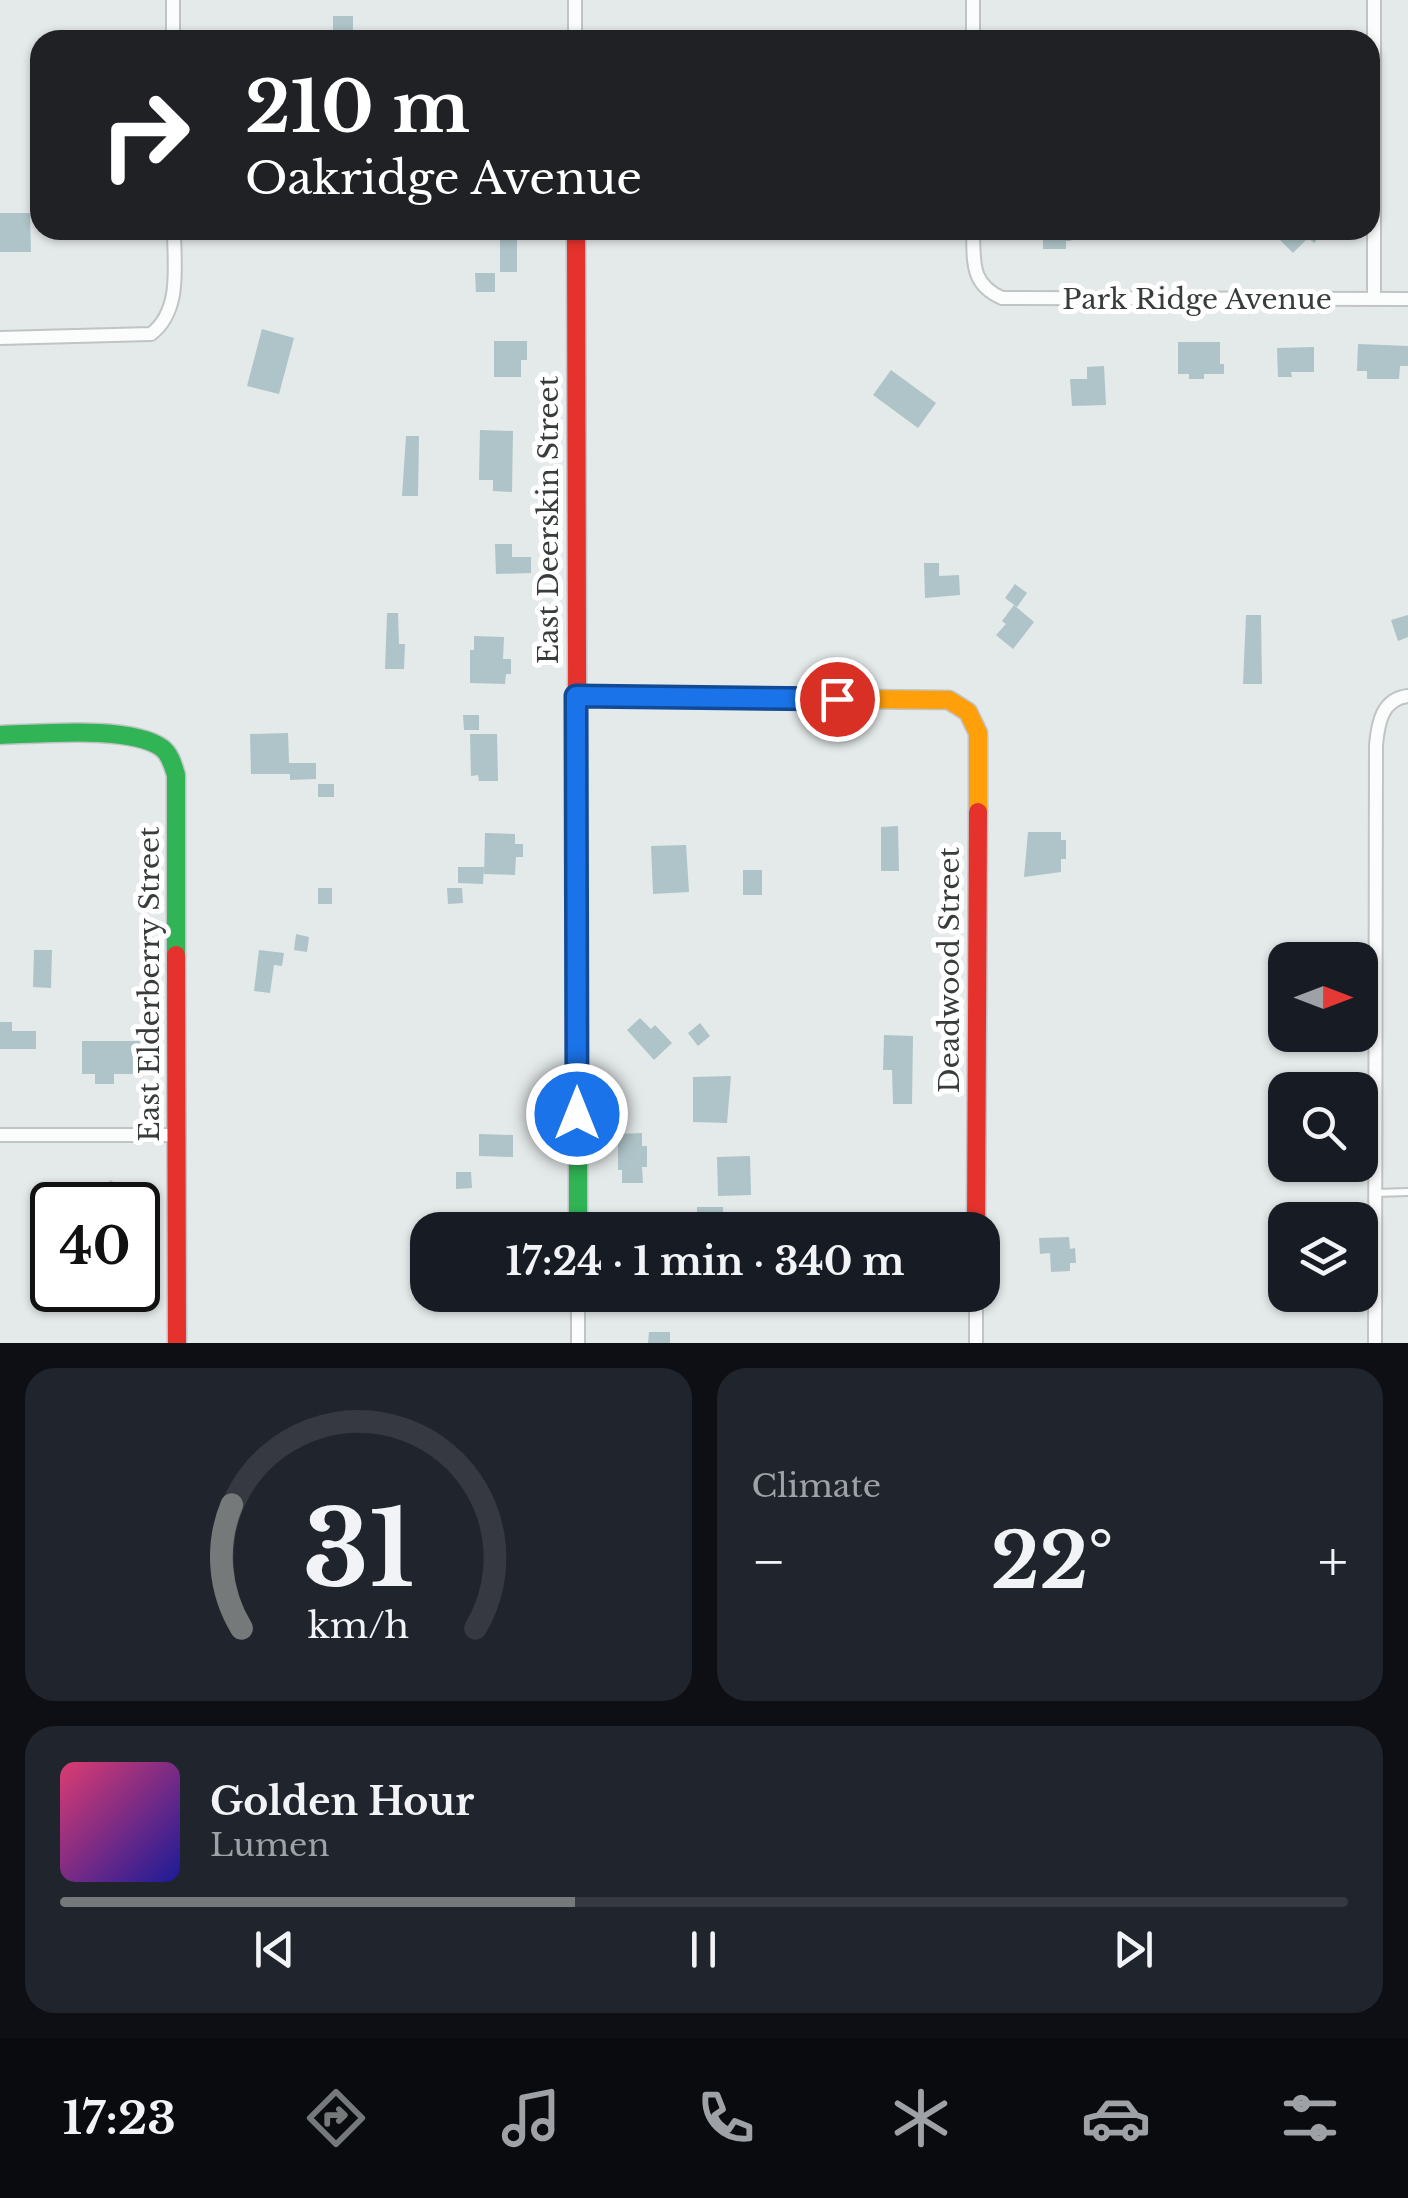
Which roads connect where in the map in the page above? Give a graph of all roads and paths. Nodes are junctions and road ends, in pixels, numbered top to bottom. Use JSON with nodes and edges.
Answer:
{"nodes":[{"id":1,"x":173,"y":0,"type":"edge"},
{"id":2,"x":575,"y":0,"type":"edge"},
{"id":3,"x":972,"y":0,"type":"edge"},
{"id":4,"x":1374,"y":0,"type":"edge"},
{"id":5,"x":173,"y":30,"type":"edge"},
{"id":6,"x":575,"y":30,"type":"edge"},
{"id":7,"x":973,"y":30,"type":"edge"},
{"id":8,"x":1374,"y":30,"type":"edge"},
{"id":9,"x":174,"y":240,"type":"edge"},
{"id":10,"x":576,"y":240,"type":"edge"},
{"id":11,"x":974,"y":240,"type":"edge"},
{"id":12,"x":1374,"y":240,"type":"edge"},
{"id":13,"x":1374,"y":298,"type":"junction"},
{"id":14,"x":1408,"y":298,"type":"edge"},
{"id":15,"x":0,"y":338,"type":"edge"},
{"id":16,"x":576,"y":696,"type":"junction"},
{"id":17,"x":1408,"y":696,"type":"edge"},
{"id":18,"x":0,"y":735,"type":"edge"},
{"id":19,"x":0,"y":1135,"type":"edge"},
{"id":20,"x":178,"y":1135,"type":"junction"},
{"id":21,"x":1408,"y":1192,"type":"edge"},
{"id":22,"x":1374,"y":1193,"type":"junction"},
{"id":23,"x":578,"y":1212,"type":"edge"},
{"id":24,"x":976,"y":1212,"type":"edge"},
{"id":25,"x":578,"y":1312,"type":"edge"},
{"id":26,"x":976,"y":1312,"type":"edge"},
{"id":27,"x":177,"y":1343,"type":"edge"},
{"id":28,"x":578,"y":1343,"type":"edge"},
{"id":29,"x":976,"y":1343,"type":"edge"},
{"id":30,"x":1375,"y":1343,"type":"edge"}],
"edges":[{"from":1,"to":5,"type":"street"},
{"from":2,"to":6,"type":"street"},
{"from":3,"to":7,"type":"street"},
{"from":4,"to":8,"type":"street"},
{"from":9,"to":15,"type":"street"},
{"from":10,"to":16,"type":"street","name":"East Deerskin Street"},
{"from":11,"to":13,"type":"street","name":"Park Ridge Avenue"},
{"from":12,"to":13,"type":"street"},
{"from":13,"to":14,"type":"street","name":"Park Ridge Avenue"},
{"from":16,"to":23,"type":"street","name":"East Deerskin Street"},
{"from":16,"to":24,"type":"street","name":"Deadwood Street"},
{"from":17,"to":22,"type":"street"},
{"from":18,"to":20,"type":"street","name":"East Elderberry Street"},
{"from":19,"to":20,"type":"street"},
{"from":20,"to":27,"type":"street","name":"East Elderberry Street"},
{"from":21,"to":22,"type":"lane"},
{"from":22,"to":30,"type":"street"},
{"from":25,"to":28,"type":"street"},
{"from":26,"to":29,"type":"street"}]}
